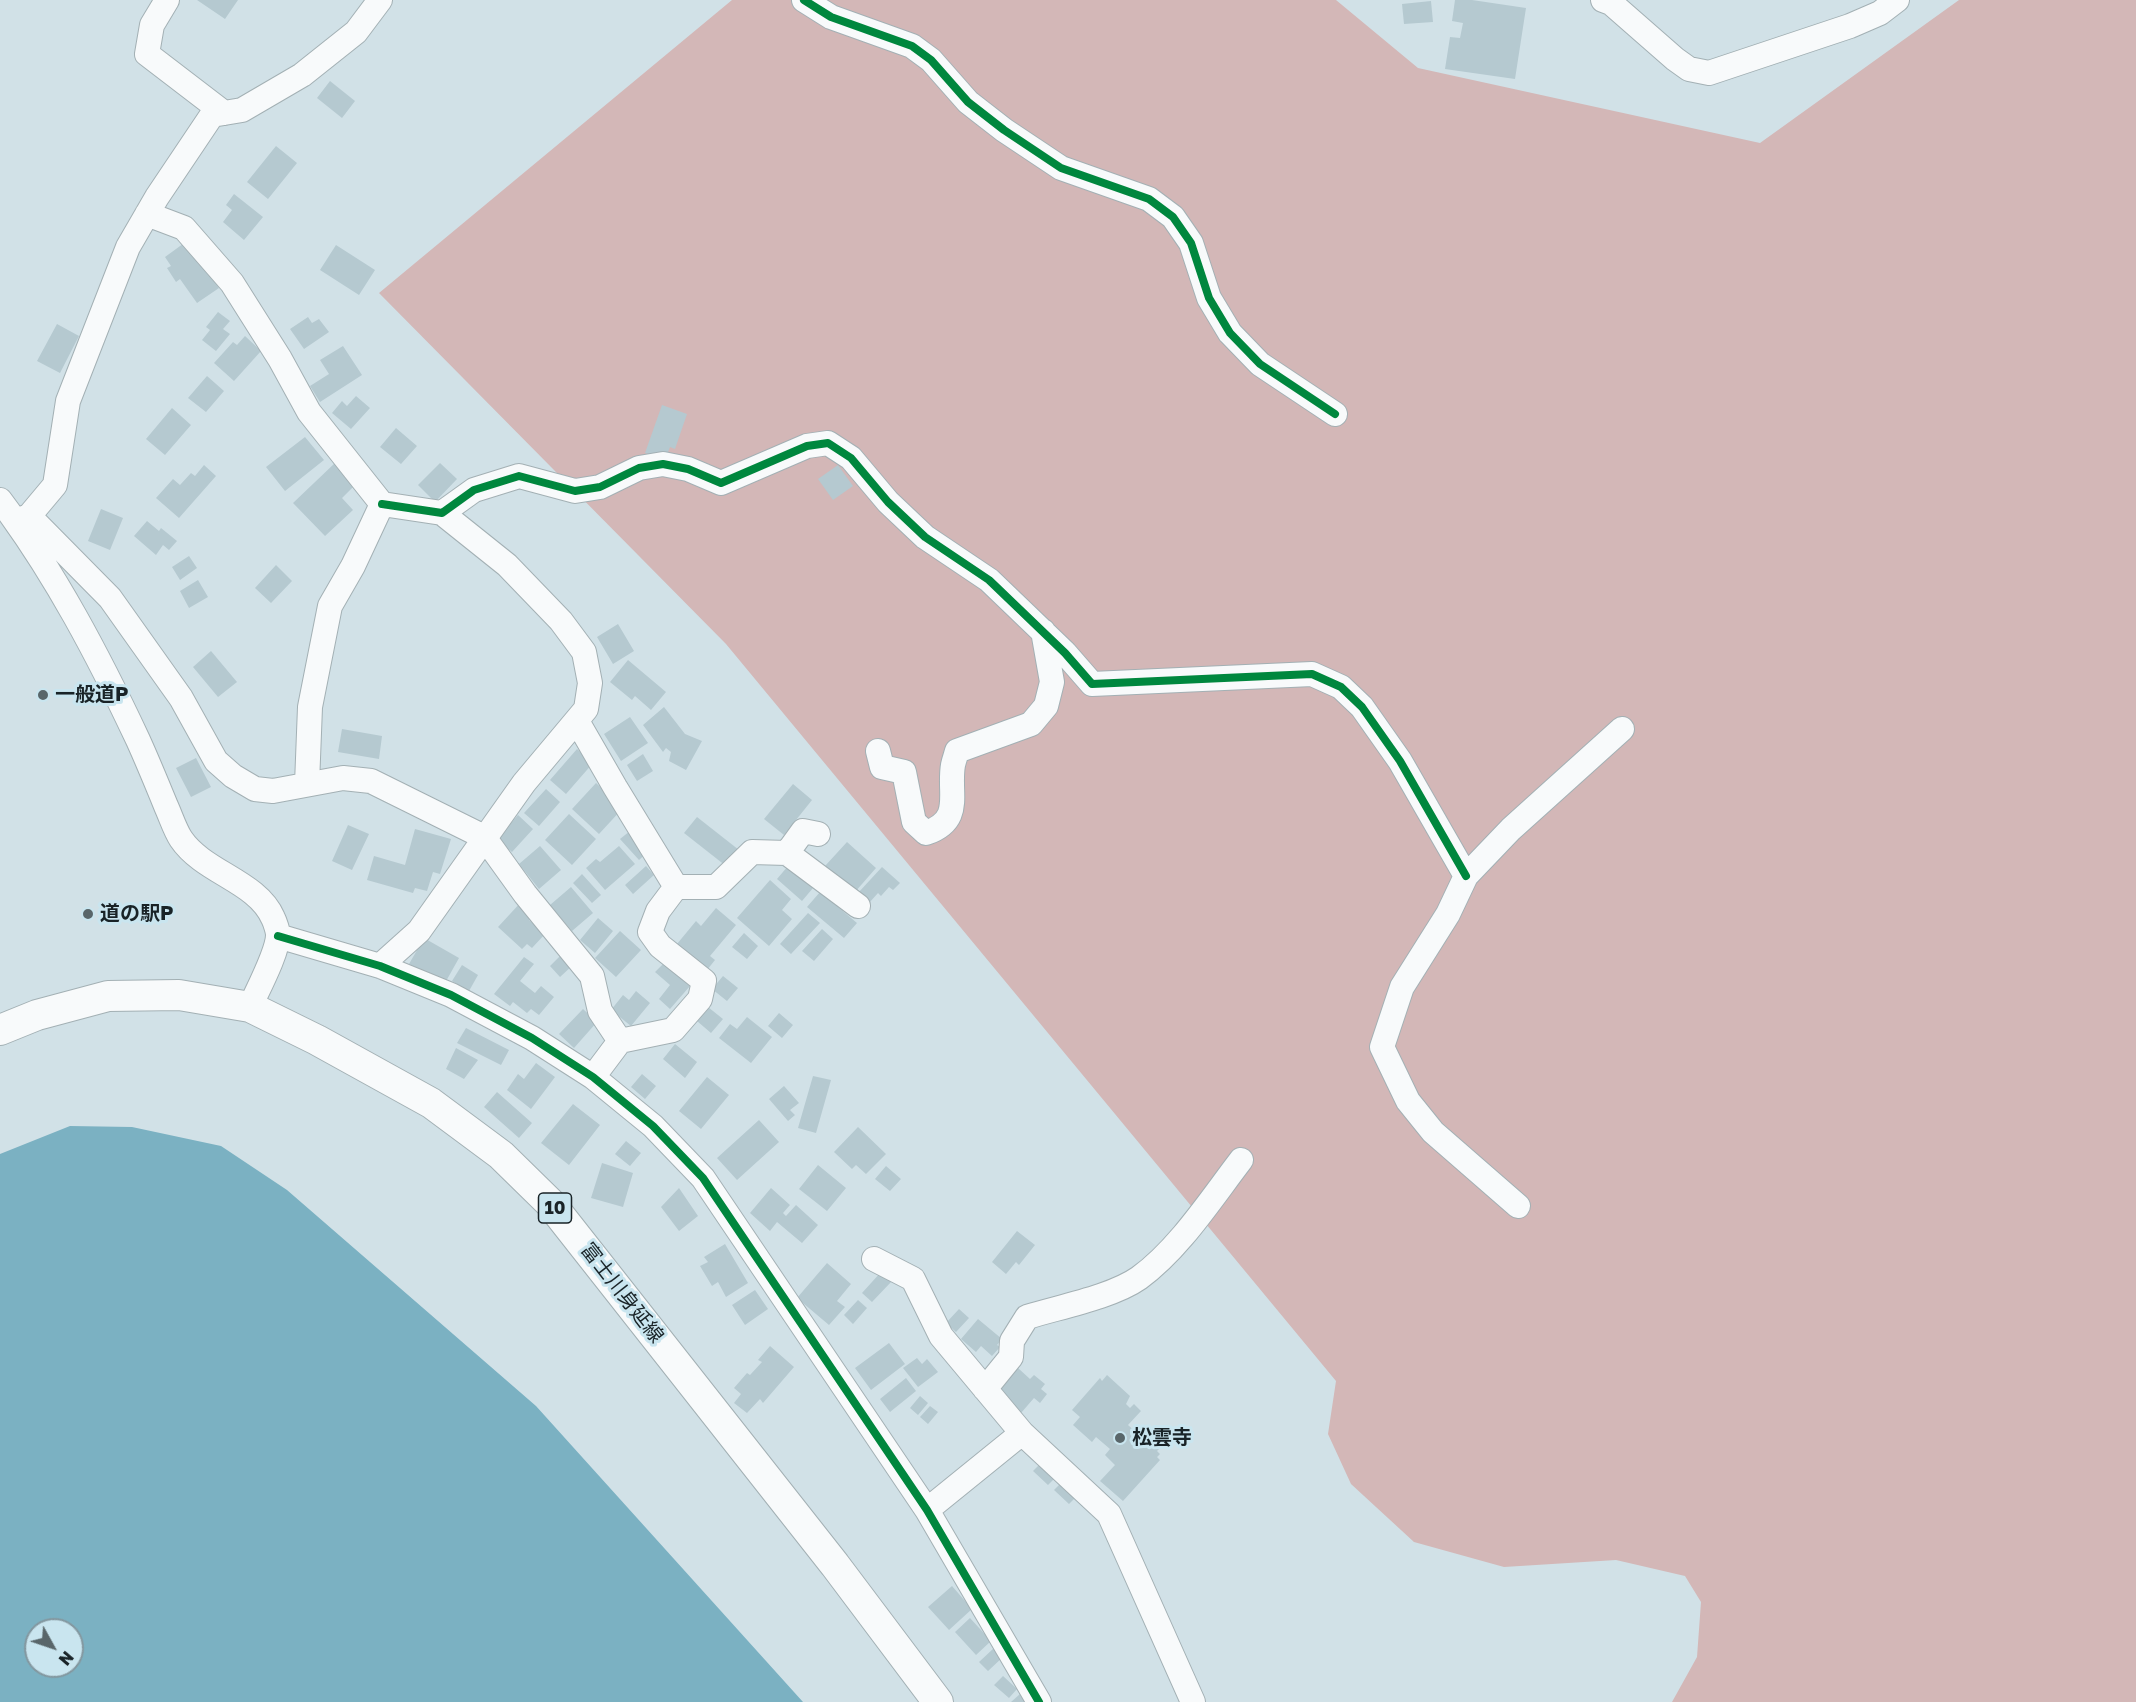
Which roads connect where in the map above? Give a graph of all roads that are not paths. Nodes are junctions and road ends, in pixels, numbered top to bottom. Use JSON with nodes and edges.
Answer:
{"nodes":[{"id":1,"x":167,"y":0,"type":"edge"},
{"id":2,"x":380,"y":0,"type":"edge"},
{"id":3,"x":804,"y":0,"type":"edge"},
{"id":4,"x":1603,"y":0,"type":"edge"},
{"id":5,"x":1897,"y":0,"type":"edge"},
{"id":6,"x":224,"y":113,"type":"junction"},
{"id":7,"x":147,"y":214,"type":"junction"},
{"id":8,"x":1335,"y":414,"type":"dead end"},
{"id":9,"x":0,"y":500,"type":"edge"},
{"id":10,"x":382,"y":504,"type":"junction"},
{"id":11,"x":442,"y":513,"type":"junction"},
{"id":12,"x":22,"y":518,"type":"junction"},
{"id":13,"x":1043,"y":631,"type":"junction"},
{"id":14,"x":577,"y":721,"type":"junction"},
{"id":15,"x":1622,"y":729,"type":"dead end"},
{"id":16,"x":878,"y":751,"type":"dead end"},
{"id":17,"x":307,"y":784,"type":"junction"},
{"id":18,"x":818,"y":834,"type":"dead end"},
{"id":19,"x":484,"y":837,"type":"junction"},
{"id":20,"x":786,"y":853,"type":"junction"},
{"id":21,"x":1466,"y":876,"type":"junction"},
{"id":22,"x":676,"y":887,"type":"junction"},
{"id":23,"x":858,"y":906,"type":"dead end"},
{"id":24,"x":278,"y":936,"type":"junction"},
{"id":25,"x":380,"y":966,"type":"junction"},
{"id":26,"x":250,"y":1007,"type":"junction"},
{"id":27,"x":0,"y":1030,"type":"edge"},
{"id":28,"x":620,"y":1041,"type":"junction"},
{"id":29,"x":593,"y":1077,"type":"junction"},
{"id":30,"x":1241,"y":1160,"type":"dead end"},
{"id":31,"x":1518,"y":1206,"type":"dead end"},
{"id":32,"x":873,"y":1259,"type":"dead end"},
{"id":33,"x":985,"y":1389,"type":"junction"},
{"id":34,"x":1022,"y":1433,"type":"junction"},
{"id":35,"x":927,"y":1510,"type":"junction"},
{"id":36,"x":938,"y":1702,"type":"edge"},
{"id":37,"x":1039,"y":1702,"type":"edge"},
{"id":38,"x":1193,"y":1702,"type":"edge"}],
"edges":[{"from":1,"to":6,"type":"street"},
{"from":2,"to":6,"type":"street"},
{"from":3,"to":8,"type":"street"},
{"from":4,"to":5,"type":"street"},
{"from":6,"to":7,"type":"street"},
{"from":7,"to":10,"type":"street"},
{"from":7,"to":12,"type":"street"},
{"from":9,"to":12,"type":"street"},
{"from":10,"to":11,"type":"street"},
{"from":10,"to":17,"type":"street"},
{"from":11,"to":13,"type":"street"},
{"from":11,"to":14,"type":"street"},
{"from":12,"to":17,"type":"street"},
{"from":12,"to":24,"type":"street"},
{"from":13,"to":16,"type":"street"},
{"from":13,"to":21,"type":"street"},
{"from":14,"to":19,"type":"street"},
{"from":14,"to":22,"type":"street"},
{"from":15,"to":21,"type":"street"},
{"from":17,"to":19,"type":"street"},
{"from":18,"to":20,"type":"street"},
{"from":19,"to":25,"type":"street"},
{"from":19,"to":28,"type":"street"},
{"from":20,"to":22,"type":"street"},
{"from":20,"to":23,"type":"street"},
{"from":21,"to":31,"type":"street"},
{"from":22,"to":28,"type":"street"},
{"from":24,"to":25,"type":"street"},
{"from":24,"to":26,"type":"street"},
{"from":25,"to":29,"type":"street"},
{"from":26,"to":27,"type":"main road","name":"富士川身延線","number":"10"},
{"from":26,"to":36,"type":"main road","name":"富士川身延線","number":"10"},
{"from":28,"to":29,"type":"street"},
{"from":29,"to":35,"type":"street"},
{"from":30,"to":33,"type":"street"},
{"from":32,"to":33,"type":"street"},
{"from":33,"to":34,"type":"street"},
{"from":34,"to":35,"type":"street"},
{"from":34,"to":38,"type":"street"},
{"from":35,"to":37,"type":"street"}]}
